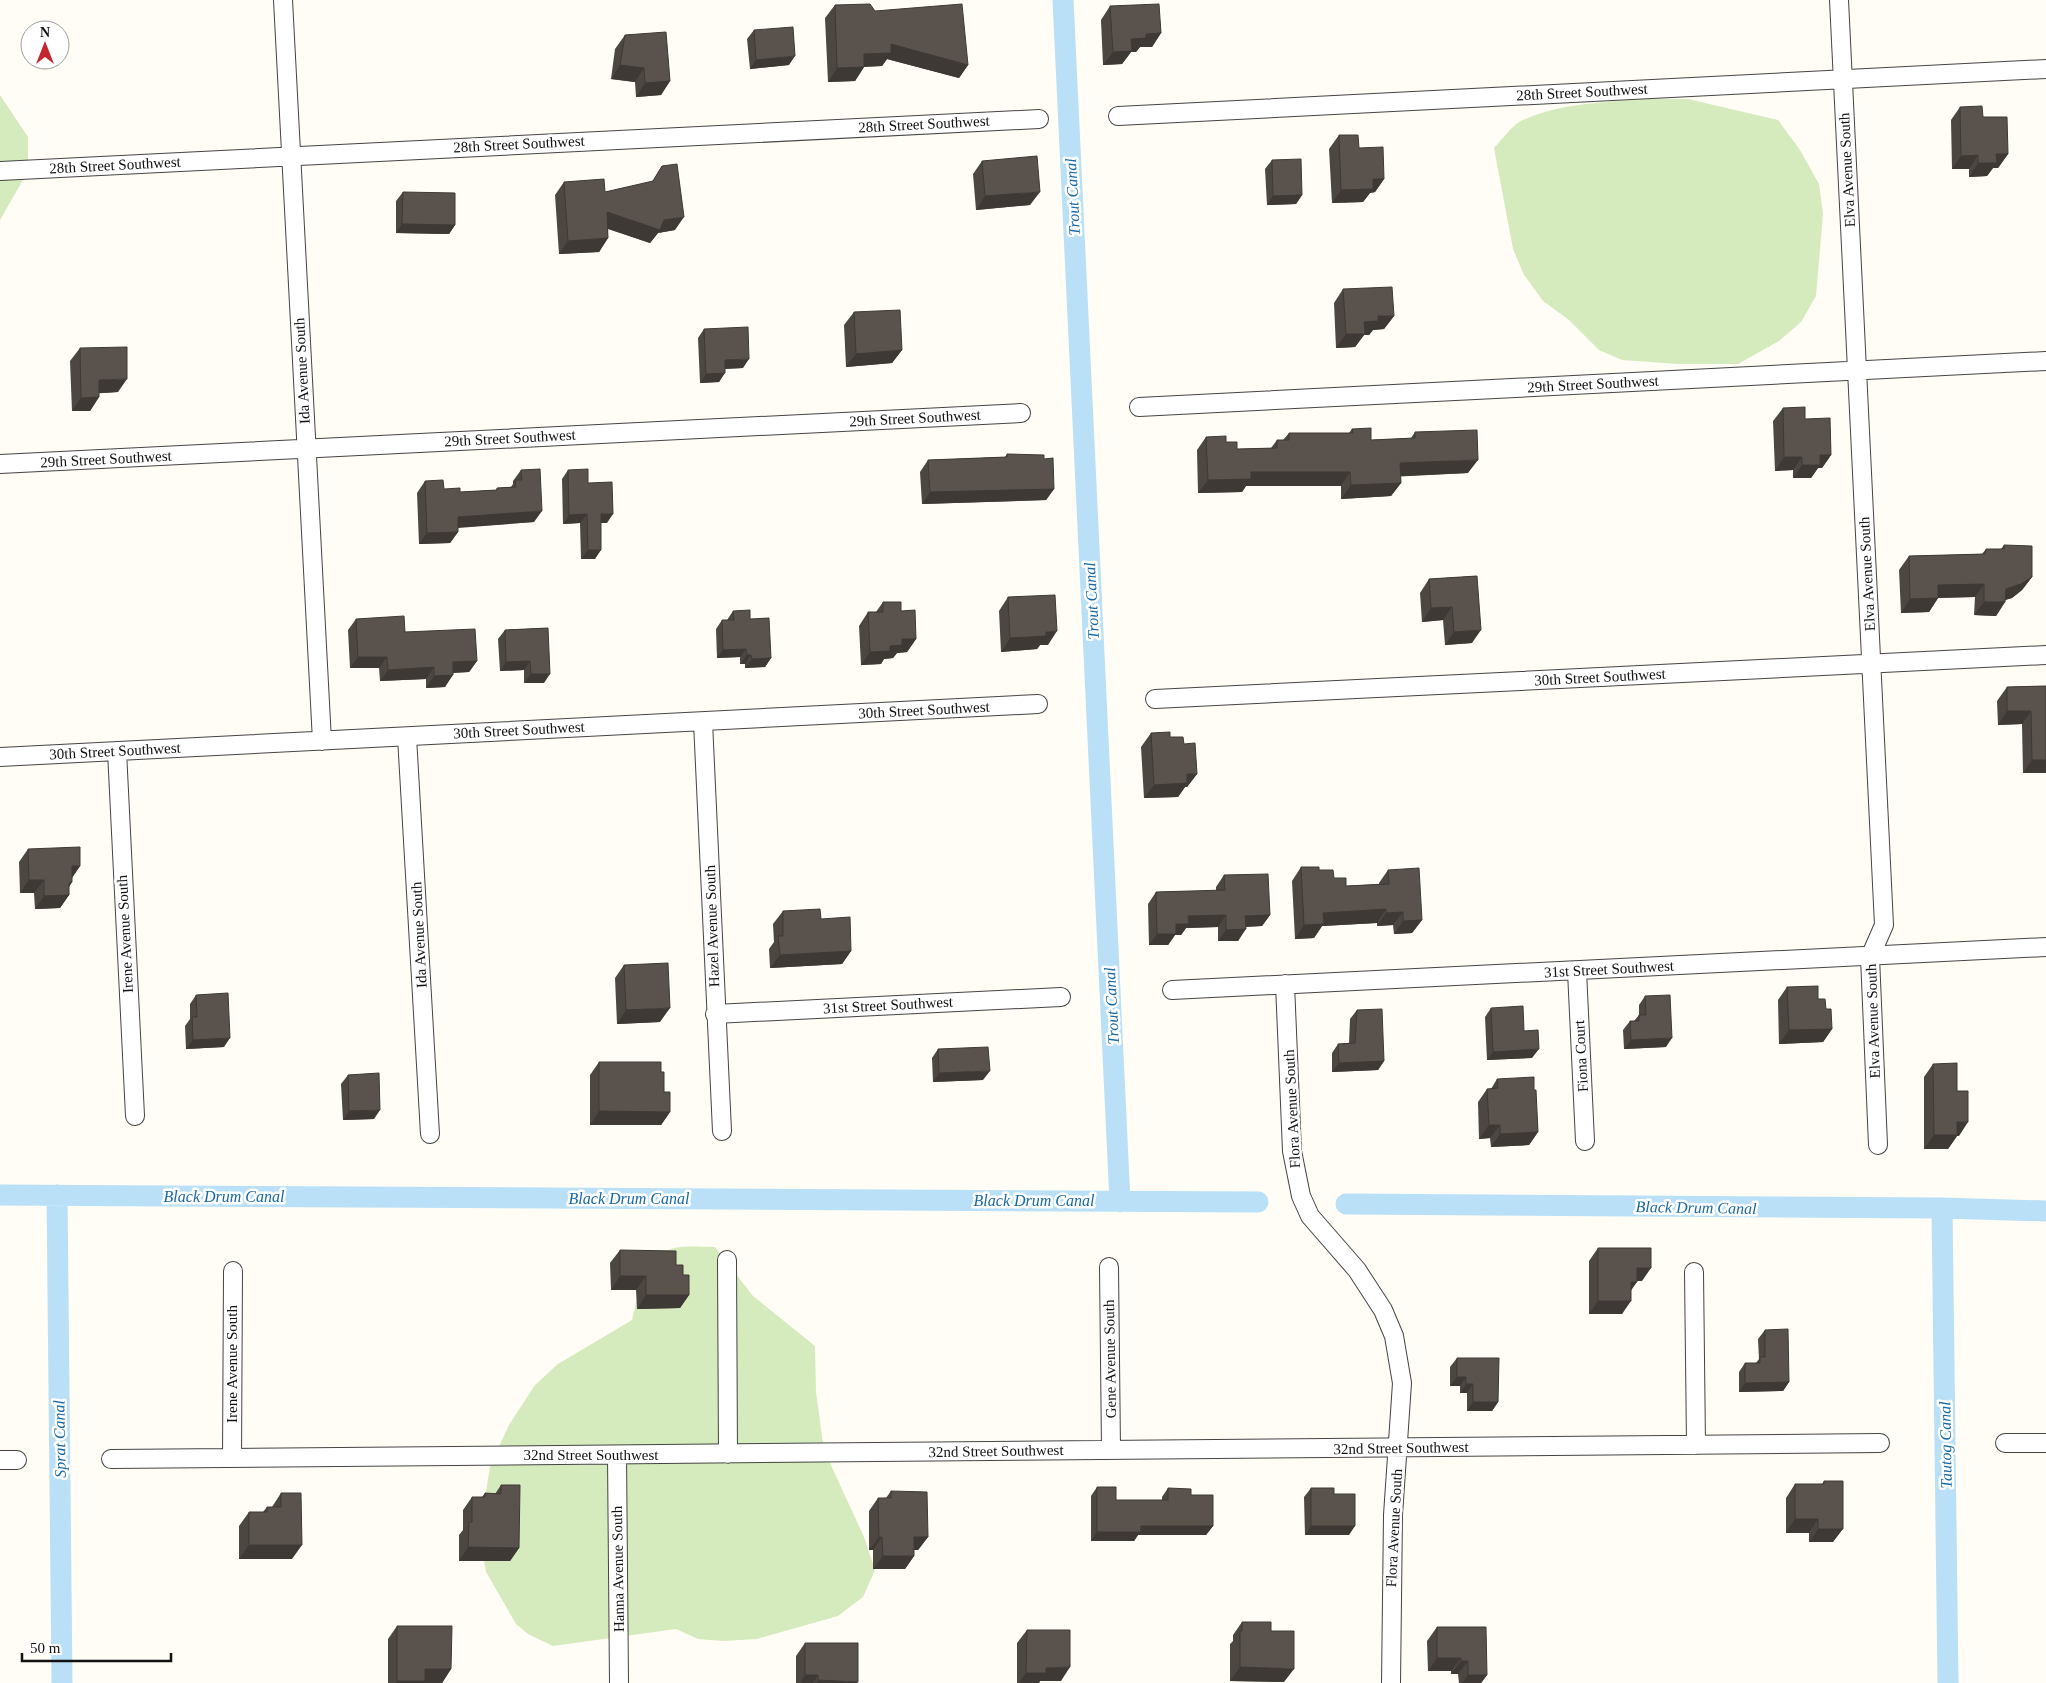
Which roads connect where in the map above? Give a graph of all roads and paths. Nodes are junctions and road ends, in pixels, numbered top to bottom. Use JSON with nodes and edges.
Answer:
{"nodes":[{"id":1,"x":284,"y":0,"type":"edge"},
{"id":2,"x":1839,"y":0,"type":"edge"},
{"id":3,"x":2046,"y":69,"type":"edge"},
{"id":4,"x":1842,"y":79,"type":"junction"},
{"id":5,"x":1118,"y":116,"type":"dead end"},
{"id":6,"x":1039,"y":119,"type":"dead end"},
{"id":7,"x":292,"y":156,"type":"junction"},
{"id":8,"x":0,"y":170,"type":"edge"},
{"id":9,"x":2046,"y":361,"type":"edge"},
{"id":10,"x":1857,"y":371,"type":"junction"},
{"id":11,"x":1139,"y":407,"type":"dead end"},
{"id":12,"x":1021,"y":413,"type":"dead end"},
{"id":13,"x":306,"y":448,"type":"junction"},
{"id":14,"x":0,"y":464,"type":"edge"},
{"id":15,"x":2046,"y":655,"type":"edge"},
{"id":16,"x":1872,"y":662,"type":"junction"},
{"id":17,"x":1154,"y":699,"type":"dead end"},
{"id":18,"x":1038,"y":704,"type":"dead end"},
{"id":19,"x":703,"y":722,"type":"junction"},
{"id":20,"x":407,"y":737,"type":"junction"},
{"id":21,"x":322,"y":741,"type":"junction"},
{"id":22,"x":117,"y":751,"type":"junction"},
{"id":23,"x":0,"y":757,"type":"edge"},
{"id":24,"x":2046,"y":947,"type":"edge"},
{"id":25,"x":1870,"y":957,"type":"junction"},
{"id":26,"x":1577,"y":971,"type":"junction"},
{"id":27,"x":1285,"y":984,"type":"junction"},
{"id":28,"x":1172,"y":990,"type":"dead end"},
{"id":29,"x":1061,"y":997,"type":"dead end"},
{"id":30,"x":715,"y":1014,"type":"junction"},
{"id":31,"x":135,"y":1116,"type":"dead end"},
{"id":32,"x":722,"y":1131,"type":"dead end"},
{"id":33,"x":430,"y":1134,"type":"dead end"},
{"id":34,"x":1585,"y":1141,"type":"dead end"},
{"id":35,"x":1878,"y":1145,"type":"dead end"},
{"id":36,"x":727,"y":1260,"type":"dead end"},
{"id":37,"x":1109,"y":1267,"type":"dead end"},
{"id":38,"x":232,"y":1271,"type":"dead end"},
{"id":39,"x":1694,"y":1272,"type":"dead end"},
{"id":40,"x":1880,"y":1443,"type":"dead end"},
{"id":41,"x":2005,"y":1443,"type":"dead end"},
{"id":42,"x":2046,"y":1443,"type":"edge"},
{"id":43,"x":1696,"y":1445,"type":"junction"},
{"id":44,"x":1399,"y":1448,"type":"junction"},
{"id":45,"x":1111,"y":1450,"type":"junction"},
{"id":46,"x":728,"y":1454,"type":"junction"},
{"id":47,"x":617,"y":1455,"type":"junction"},
{"id":48,"x":232,"y":1458,"type":"junction"},
{"id":49,"x":111,"y":1459,"type":"dead end"},
{"id":50,"x":620,"y":1683,"type":"edge"},
{"id":51,"x":1391,"y":1683,"type":"edge"}],
"edges":[{"from":1,"to":7,"type":"street","name":"Ida Avenue South"},
{"from":2,"to":4,"type":"street","name":"Elva Avenue South"},
{"from":3,"to":4,"type":"street","name":"28th Street Southwest"},
{"from":4,"to":5,"type":"street","name":"28th Street Southwest"},
{"from":4,"to":10,"type":"street","name":"Elva Avenue South"},
{"from":6,"to":7,"type":"street","name":"28th Street Southwest"},
{"from":7,"to":8,"type":"street","name":"28th Street Southwest"},
{"from":7,"to":13,"type":"street","name":"Ida Avenue South"},
{"from":9,"to":10,"type":"street","name":"29th Street Southwest"},
{"from":10,"to":11,"type":"street","name":"29th Street Southwest"},
{"from":10,"to":16,"type":"street","name":"Elva Avenue South"},
{"from":12,"to":13,"type":"street","name":"29th Street Southwest"},
{"from":13,"to":14,"type":"street","name":"29th Street Southwest"},
{"from":13,"to":21,"type":"street","name":"Ida Avenue South"},
{"from":15,"to":16,"type":"street","name":"30th Street Southwest"},
{"from":16,"to":17,"type":"street","name":"30th Street Southwest"},
{"from":16,"to":25,"type":"street","name":"Elva Avenue South"},
{"from":18,"to":19,"type":"street","name":"30th Street Southwest"},
{"from":19,"to":20,"type":"street","name":"30th Street Southwest"},
{"from":19,"to":30,"type":"street","name":"Hazel Avenue South"},
{"from":20,"to":21,"type":"street","name":"30th Street Southwest"},
{"from":20,"to":33,"type":"street","name":"Ida Avenue South"},
{"from":21,"to":22,"type":"street","name":"30th Street Southwest"},
{"from":22,"to":23,"type":"street","name":"30th Street Southwest"},
{"from":22,"to":31,"type":"street","name":"Irene Avenue South"},
{"from":24,"to":25,"type":"street","name":"31st Street Southwest"},
{"from":25,"to":26,"type":"street","name":"31st Street Southwest"},
{"from":25,"to":35,"type":"street","name":"Elva Avenue South"},
{"from":26,"to":27,"type":"street","name":"31st Street Southwest"},
{"from":26,"to":34,"type":"street","name":"Fiona Court"},
{"from":27,"to":28,"type":"street","name":"31st Street Southwest"},
{"from":27,"to":44,"type":"street","name":"Flora Avenue South"},
{"from":29,"to":30,"type":"street","name":"31st Street Southwest"},
{"from":30,"to":32,"type":"street","name":"Hazel Avenue South"},
{"from":36,"to":46,"type":"street"},
{"from":37,"to":45,"type":"street","name":"Gene Avenue South"},
{"from":38,"to":48,"type":"street","name":"Irene Avenue South"},
{"from":39,"to":43,"type":"street"},
{"from":40,"to":43,"type":"street","name":"32nd Street Southwest"},
{"from":41,"to":42,"type":"street"},
{"from":43,"to":44,"type":"street","name":"32nd Street Southwest"},
{"from":44,"to":45,"type":"street","name":"32nd Street Southwest"},
{"from":44,"to":51,"type":"street","name":"Flora Avenue South"},
{"from":45,"to":46,"type":"street","name":"32nd Street Southwest"},
{"from":46,"to":47,"type":"street","name":"32nd Street Southwest"},
{"from":47,"to":48,"type":"street","name":"32nd Street Southwest"},
{"from":47,"to":50,"type":"street","name":"Hanna Avenue South"},
{"from":48,"to":49,"type":"street","name":"32nd Street Southwest"}]}
